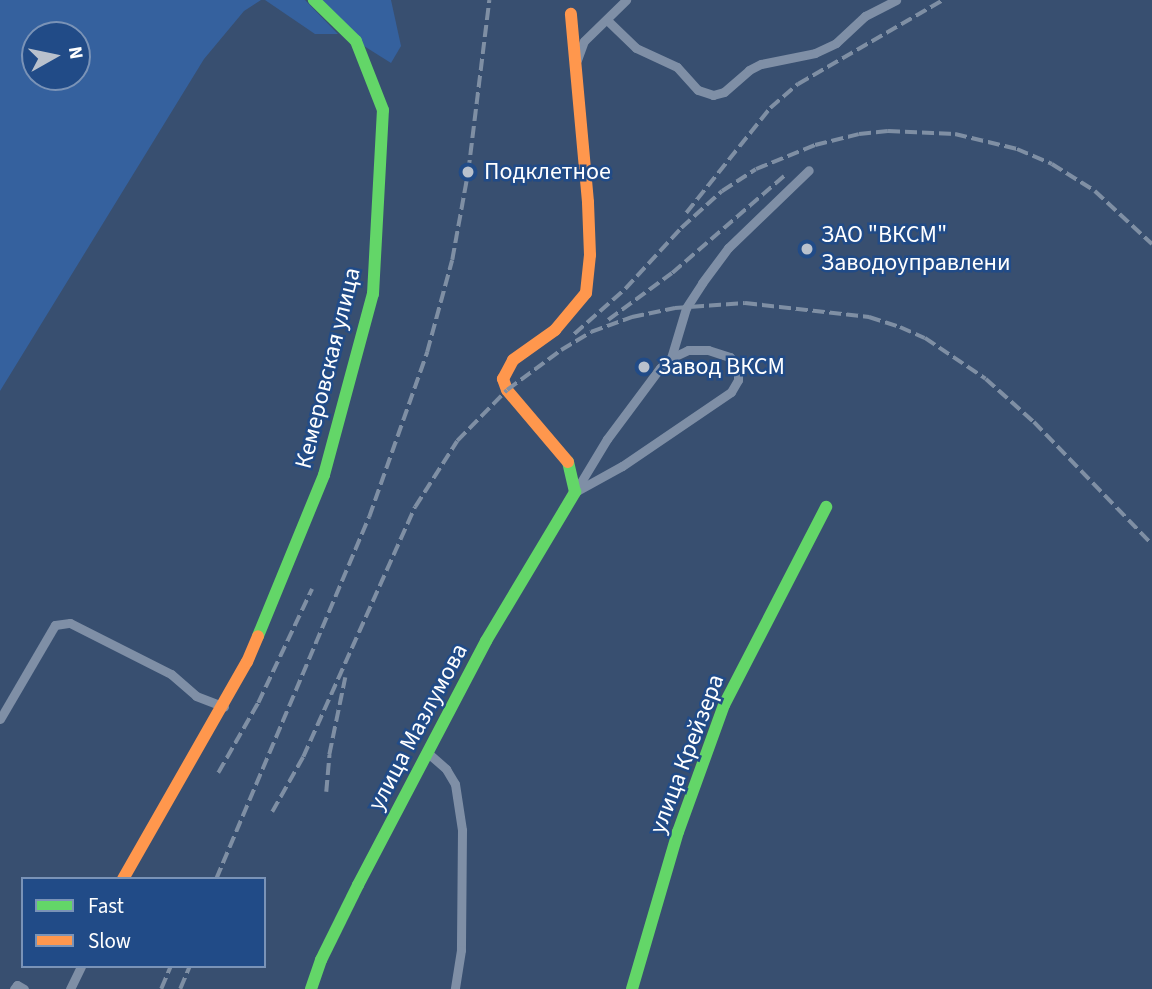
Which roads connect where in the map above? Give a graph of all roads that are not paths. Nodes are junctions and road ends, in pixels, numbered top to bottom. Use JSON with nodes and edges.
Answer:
{"nodes":[{"id":1,"x":314,"y":0,"type":"edge"},
{"id":2,"x":625,"y":0,"type":"edge"},
{"id":3,"x":896,"y":0,"type":"edge"},
{"id":4,"x":571,"y":14,"type":"dead end"},
{"id":5,"x":607,"y":20,"type":"junction"},
{"id":6,"x":576,"y":61,"type":"junction"},
{"id":7,"x":810,"y":170,"type":"dead end"},
{"id":8,"x":671,"y":358,"type":"junction"},
{"id":9,"x":575,"y":492,"type":"junction"},
{"id":10,"x":826,"y":507,"type":"dead end"},
{"id":11,"x":224,"y":706,"type":"junction"},
{"id":12,"x":0,"y":719,"type":"edge"},
{"id":13,"x":429,"y":754,"type":"junction"},
{"id":14,"x":124,"y":877,"type":"edge"},
{"id":15,"x":80,"y":968,"type":"edge"},
{"id":16,"x":13,"y":989,"type":"edge"},
{"id":17,"x":24,"y":989,"type":"edge"},
{"id":18,"x":71,"y":989,"type":"edge"},
{"id":19,"x":311,"y":989,"type":"edge"},
{"id":20,"x":455,"y":989,"type":"edge"},
{"id":21,"x":632,"y":989,"type":"edge"}],
"edges":[{"from":1,"to":11,"type":"street","name":"Кемеровская улица"},
{"from":2,"to":5,"type":"street"},
{"from":3,"to":5,"type":"street"},
{"from":4,"to":6,"type":"street"},
{"from":5,"to":6,"type":"street"},
{"from":6,"to":9,"type":"street"},
{"from":7,"to":8,"type":"street"},
{"from":8,"to":9,"type":"street"},
{"from":8,"to":9,"type":"street"},
{"from":9,"to":13,"type":"street","name":"улица Мазлумова"},
{"from":10,"to":21,"type":"street","name":"улица Крейзера"},
{"from":11,"to":12,"type":"street"},
{"from":11,"to":14,"type":"street","name":"Кемеровская улица"},
{"from":13,"to":19,"type":"street","name":"улица Мазлумова"},
{"from":13,"to":20,"type":"street"},
{"from":15,"to":18,"type":"street"},
{"from":16,"to":17,"type":"street"}]}
